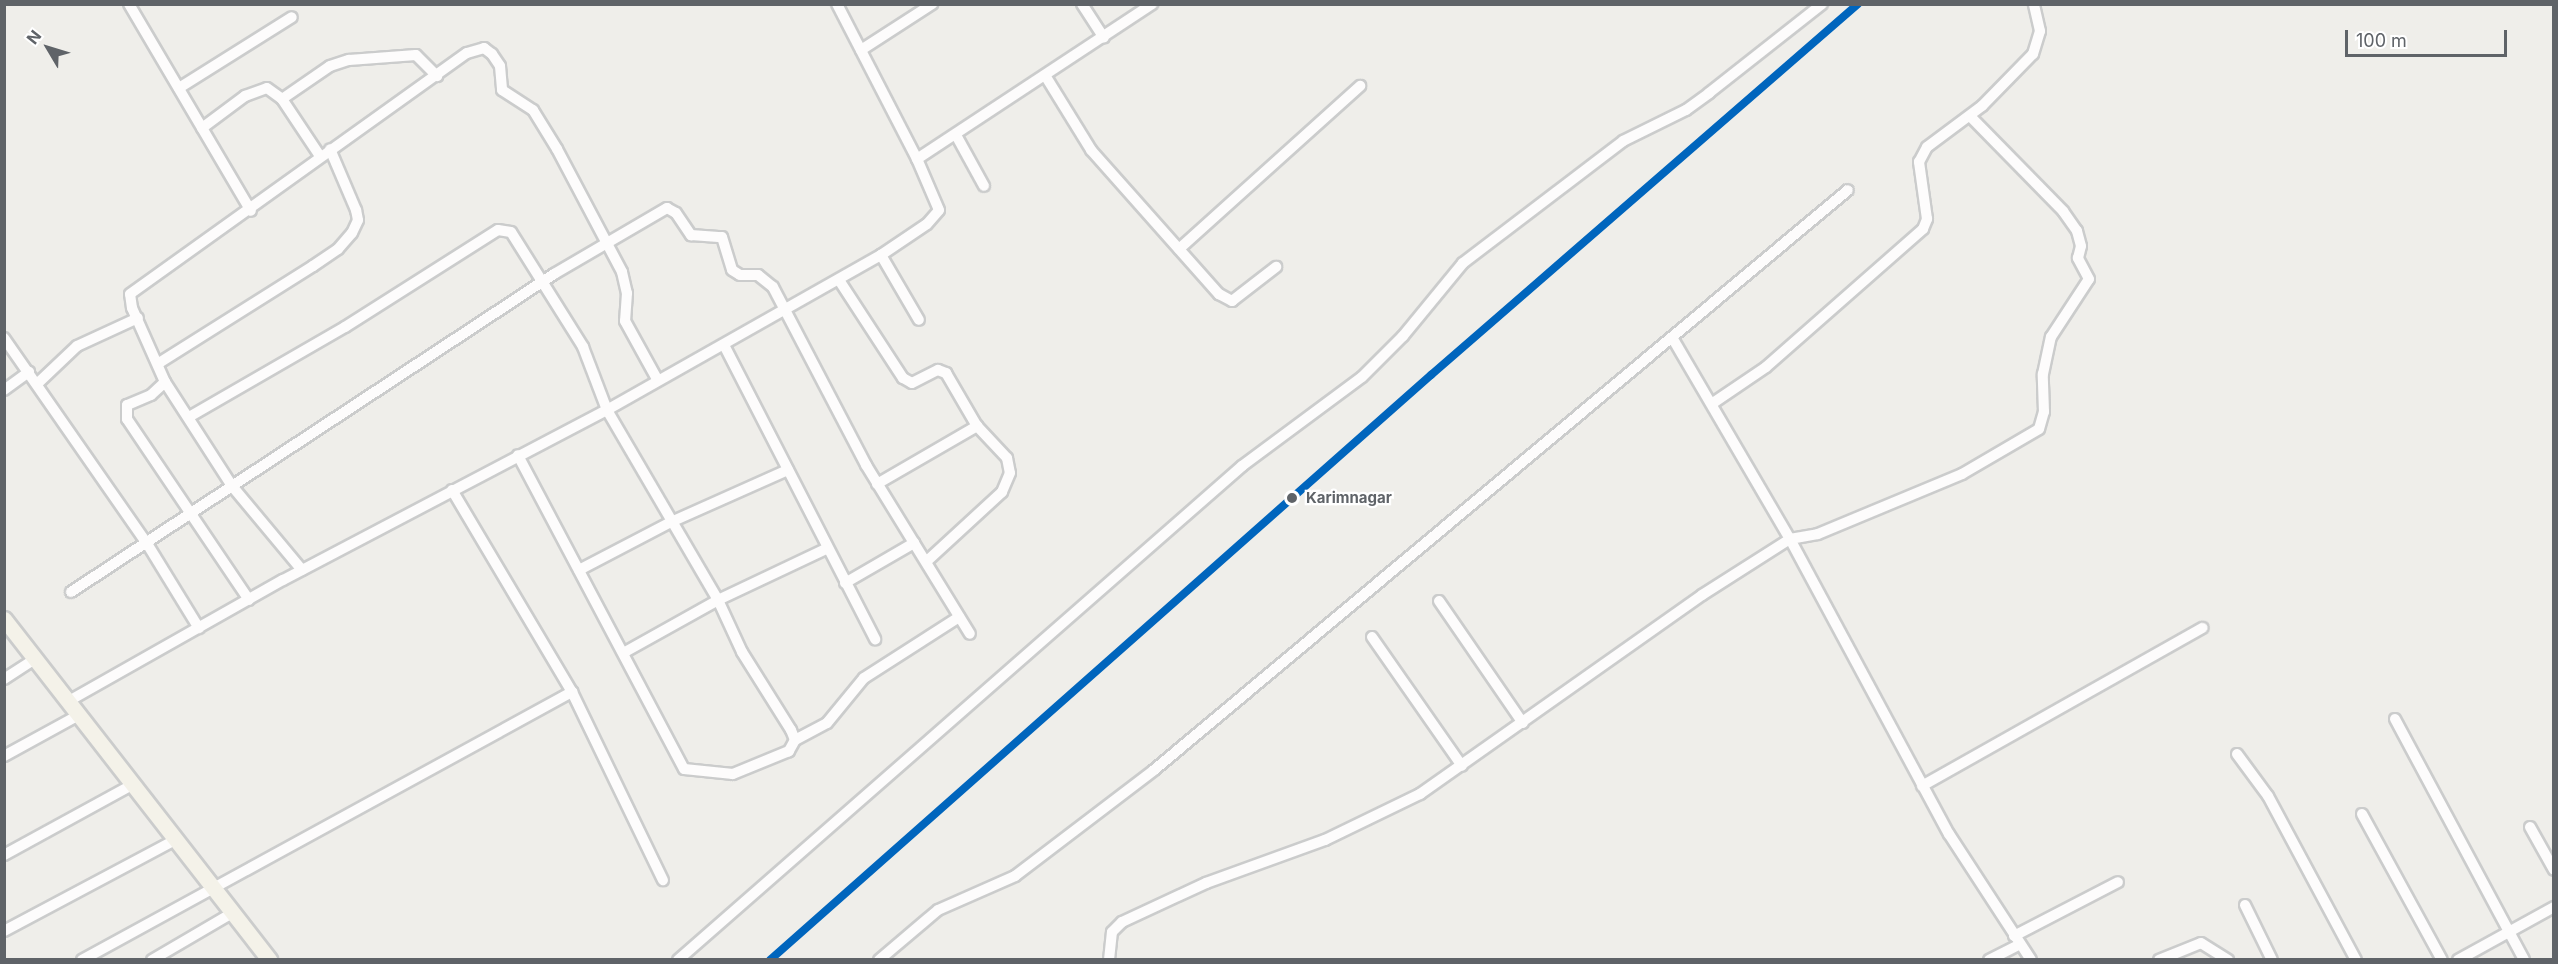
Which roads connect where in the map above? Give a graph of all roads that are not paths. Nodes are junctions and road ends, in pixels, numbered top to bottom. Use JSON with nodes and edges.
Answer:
{"nodes":[{"id":1,"x":129,"y":4,"type":"edge"},
{"id":2,"x":837,"y":4,"type":"edge"},
{"id":3,"x":932,"y":4,"type":"edge"},
{"id":4,"x":1082,"y":4,"type":"edge"},
{"id":5,"x":1152,"y":4,"type":"edge"},
{"id":6,"x":1822,"y":4,"type":"edge"},
{"id":7,"x":2034,"y":4,"type":"edge"},
{"id":8,"x":292,"y":17,"type":"dead end"},
{"id":9,"x":1104,"y":38,"type":"junction"},
{"id":10,"x":861,"y":50,"type":"junction"},
{"id":11,"x":437,"y":75,"type":"junction"},
{"id":12,"x":1046,"y":77,"type":"junction"},
{"id":13,"x":1360,"y":86,"type":"dead end"},
{"id":14,"x":179,"y":87,"type":"junction"},
{"id":15,"x":282,"y":99,"type":"junction"},
{"id":16,"x":1970,"y":116,"type":"junction"},
{"id":17,"x":202,"y":128,"type":"junction"},
{"id":18,"x":956,"y":135,"type":"junction"},
{"id":19,"x":325,"y":153,"type":"junction"},
{"id":20,"x":917,"y":159,"type":"junction"},
{"id":21,"x":984,"y":186,"type":"dead end"},
{"id":22,"x":1848,"y":190,"type":"dead end"},
{"id":23,"x":251,"y":211,"type":"junction"},
{"id":24,"x":606,"y":243,"type":"junction"},
{"id":25,"x":1179,"y":249,"type":"junction"},
{"id":26,"x":881,"y":255,"type":"junction"},
{"id":27,"x":1276,"y":267,"type":"dead end"},
{"id":28,"x":839,"y":280,"type":"junction"},
{"id":29,"x":542,"y":283,"type":"junction"},
{"id":30,"x":786,"y":311,"type":"junction"},
{"id":31,"x":138,"y":318,"type":"junction"},
{"id":32,"x":919,"y":320,"type":"dead end"},
{"id":33,"x":4,"y":338,"type":"edge"},
{"id":34,"x":1673,"y":339,"type":"junction"},
{"id":35,"x":724,"y":345,"type":"junction"},
{"id":36,"x":159,"y":363,"type":"junction"},
{"id":37,"x":29,"y":372,"type":"junction"},
{"id":38,"x":657,"y":379,"type":"junction"},
{"id":39,"x":165,"y":382,"type":"junction"},
{"id":40,"x":37,"y":384,"type":"junction"},
{"id":41,"x":4,"y":390,"type":"edge"},
{"id":42,"x":1713,"y":403,"type":"junction"},
{"id":43,"x":607,"y":410,"type":"junction"},
{"id":44,"x":189,"y":417,"type":"junction"},
{"id":45,"x":977,"y":426,"type":"junction"},
{"id":46,"x":518,"y":455,"type":"junction"},
{"id":47,"x":788,"y":470,"type":"junction"},
{"id":48,"x":877,"y":484,"type":"junction"},
{"id":49,"x":232,"y":486,"type":"junction"},
{"id":50,"x":452,"y":490,"type":"junction"},
{"id":51,"x":191,"y":513,"type":"junction"},
{"id":52,"x":672,"y":522,"type":"junction"},
{"id":53,"x":1790,"y":539,"type":"junction"},
{"id":54,"x":146,"y":542,"type":"junction"},
{"id":55,"x":914,"y":543,"type":"junction"},
{"id":56,"x":826,"y":549,"type":"junction"},
{"id":57,"x":926,"y":562,"type":"junction"},
{"id":58,"x":302,"y":570,"type":"junction"},
{"id":59,"x":579,"y":570,"type":"junction"},
{"id":60,"x":844,"y":583,"type":"junction"},
{"id":61,"x":71,"y":592,"type":"dead end"},
{"id":62,"x":249,"y":600,"type":"junction"},
{"id":63,"x":718,"y":600,"type":"junction"},
{"id":64,"x":1438,"y":601,"type":"dead end"},
{"id":65,"x":959,"y":617,"type":"junction"},
{"id":66,"x":4,"y":619,"type":"edge"},
{"id":67,"x":199,"y":628,"type":"junction"},
{"id":68,"x":2202,"y":628,"type":"dead end"},
{"id":69,"x":970,"y":634,"type":"dead end"},
{"id":70,"x":1372,"y":637,"type":"dead end"},
{"id":71,"x":875,"y":639,"type":"dead end"},
{"id":72,"x":625,"y":652,"type":"junction"},
{"id":73,"x":35,"y":659,"type":"junction"},
{"id":74,"x":4,"y":679,"type":"edge"},
{"id":75,"x":572,"y":692,"type":"junction"},
{"id":76,"x":67,"y":702,"type":"junction"},
{"id":77,"x":77,"y":716,"type":"junction"},
{"id":78,"x":2395,"y":719,"type":"dead end"},
{"id":79,"x":1522,"y":723,"type":"junction"},
{"id":80,"x":795,"y":740,"type":"junction"},
{"id":81,"x":2237,"y":754,"type":"dead end"},
{"id":82,"x":4,"y":756,"type":"edge"},
{"id":83,"x":1462,"y":766,"type":"junction"},
{"id":84,"x":132,"y":785,"type":"junction"},
{"id":85,"x":1922,"y":786,"type":"junction"},
{"id":86,"x":2362,"y":814,"type":"dead end"},
{"id":87,"x":2530,"y":827,"type":"dead end"},
{"id":88,"x":175,"y":840,"type":"junction"},
{"id":89,"x":4,"y":855,"type":"edge"},
{"id":90,"x":2553,"y":870,"type":"edge"},
{"id":91,"x":663,"y":880,"type":"dead end"},
{"id":92,"x":2118,"y":882,"type":"dead end"},
{"id":93,"x":211,"y":887,"type":"junction"},
{"id":94,"x":2245,"y":905,"type":"dead end"},
{"id":95,"x":2553,"y":907,"type":"edge"},
{"id":96,"x":232,"y":913,"type":"junction"},
{"id":97,"x":4,"y":931,"type":"edge"},
{"id":98,"x":2510,"y":933,"type":"junction"},
{"id":99,"x":2017,"y":940,"type":"junction"},
{"id":100,"x":82,"y":960,"type":"edge"},
{"id":101,"x":152,"y":960,"type":"edge"},
{"id":102,"x":269,"y":960,"type":"edge"},
{"id":103,"x":678,"y":960,"type":"edge"},
{"id":104,"x":879,"y":960,"type":"edge"},
{"id":105,"x":1109,"y":960,"type":"edge"},
{"id":106,"x":1989,"y":960,"type":"edge"},
{"id":107,"x":2031,"y":960,"type":"edge"},
{"id":108,"x":2159,"y":960,"type":"edge"},
{"id":109,"x":2229,"y":960,"type":"edge"},
{"id":110,"x":2272,"y":960,"type":"edge"},
{"id":111,"x":2356,"y":960,"type":"edge"},
{"id":112,"x":2442,"y":960,"type":"edge"},
{"id":113,"x":2458,"y":960,"type":"edge"},
{"id":114,"x":2524,"y":960,"type":"edge"}],
"edges":[{"from":1,"to":14,"type":"street"},
{"from":2,"to":10,"type":"street"},
{"from":3,"to":10,"type":"street"},
{"from":4,"to":9,"type":"street"},
{"from":5,"to":9,"type":"street"},
{"from":6,"to":103,"type":"street"},
{"from":7,"to":16,"type":"street"},
{"from":8,"to":14,"type":"street"},
{"from":9,"to":12,"type":"street"},
{"from":10,"to":20,"type":"street"},
{"from":11,"to":15,"type":"street"},
{"from":11,"to":19,"type":"street"},
{"from":11,"to":24,"type":"street"},
{"from":12,"to":18,"type":"street"},
{"from":12,"to":25,"type":"street"},
{"from":13,"to":25,"type":"street"},
{"from":14,"to":17,"type":"street"},
{"from":15,"to":17,"type":"street"},
{"from":15,"to":19,"type":"street"},
{"from":16,"to":42,"type":"street"},
{"from":16,"to":53,"type":"street"},
{"from":17,"to":23,"type":"street"},
{"from":18,"to":20,"type":"street"},
{"from":18,"to":21,"type":"street"},
{"from":19,"to":23,"type":"street"},
{"from":19,"to":36,"type":"street"},
{"from":20,"to":26,"type":"street"},
{"from":22,"to":34,"type":"street"},
{"from":23,"to":31,"type":"street"},
{"from":24,"to":29,"type":"street"},
{"from":24,"to":30,"type":"street"},
{"from":24,"to":38,"type":"street"},
{"from":25,"to":27,"type":"street"},
{"from":26,"to":28,"type":"street"},
{"from":26,"to":32,"type":"street"},
{"from":28,"to":30,"type":"street"},
{"from":28,"to":45,"type":"street"},
{"from":29,"to":43,"type":"street"},
{"from":29,"to":44,"type":"street"},
{"from":29,"to":49,"type":"street"},
{"from":30,"to":35,"type":"street"},
{"from":30,"to":48,"type":"street"},
{"from":31,"to":36,"type":"street"},
{"from":31,"to":40,"type":"street"},
{"from":33,"to":37,"type":"street"},
{"from":34,"to":42,"type":"street"},
{"from":34,"to":104,"type":"street"},
{"from":35,"to":38,"type":"street"},
{"from":35,"to":47,"type":"street"},
{"from":36,"to":39,"type":"street"},
{"from":37,"to":40,"type":"street"},
{"from":37,"to":41,"type":"street"},
{"from":38,"to":43,"type":"street"},
{"from":39,"to":44,"type":"street"},
{"from":39,"to":51,"type":"street"},
{"from":40,"to":54,"type":"street"},
{"from":42,"to":53,"type":"street"},
{"from":43,"to":46,"type":"street"},
{"from":43,"to":52,"type":"street"},
{"from":44,"to":49,"type":"street"},
{"from":45,"to":48,"type":"street"},
{"from":45,"to":57,"type":"street"},
{"from":46,"to":50,"type":"street"},
{"from":46,"to":59,"type":"street"},
{"from":47,"to":52,"type":"street"},
{"from":47,"to":56,"type":"street"},
{"from":48,"to":55,"type":"street"},
{"from":49,"to":51,"type":"street"},
{"from":49,"to":58,"type":"street"},
{"from":50,"to":58,"type":"street"},
{"from":50,"to":75,"type":"street"},
{"from":51,"to":54,"type":"street"},
{"from":51,"to":62,"type":"street"},
{"from":52,"to":59,"type":"street"},
{"from":52,"to":63,"type":"street"},
{"from":53,"to":79,"type":"street"},
{"from":53,"to":85,"type":"street"},
{"from":54,"to":61,"type":"street"},
{"from":54,"to":67,"type":"street"},
{"from":55,"to":57,"type":"street"},
{"from":55,"to":60,"type":"street"},
{"from":56,"to":60,"type":"street"},
{"from":56,"to":63,"type":"street"},
{"from":57,"to":65,"type":"street"},
{"from":58,"to":62,"type":"street"},
{"from":59,"to":72,"type":"street"},
{"from":60,"to":71,"type":"street"},
{"from":62,"to":67,"type":"street"},
{"from":63,"to":72,"type":"street"},
{"from":63,"to":80,"type":"street"},
{"from":64,"to":79,"type":"street"},
{"from":65,"to":69,"type":"street"},
{"from":65,"to":80,"type":"street"},
{"from":66,"to":73,"type":"main road"},
{"from":67,"to":76,"type":"street"},
{"from":68,"to":85,"type":"street"},
{"from":70,"to":83,"type":"street"},
{"from":72,"to":80,"type":"street"},
{"from":73,"to":74,"type":"street"},
{"from":73,"to":76,"type":"main road"},
{"from":75,"to":91,"type":"street"},
{"from":75,"to":93,"type":"street"},
{"from":76,"to":77,"type":"main road"},
{"from":77,"to":82,"type":"street"},
{"from":77,"to":84,"type":"main road"},
{"from":78,"to":98,"type":"street"},
{"from":79,"to":83,"type":"street"},
{"from":81,"to":111,"type":"street"},
{"from":83,"to":105,"type":"street"},
{"from":84,"to":88,"type":"main road"},
{"from":84,"to":89,"type":"street"},
{"from":85,"to":99,"type":"street"},
{"from":86,"to":112,"type":"street"},
{"from":87,"to":90,"type":"street"},
{"from":88,"to":93,"type":"main road"},
{"from":88,"to":97,"type":"street"},
{"from":92,"to":99,"type":"street"},
{"from":93,"to":96,"type":"main road"},
{"from":93,"to":100,"type":"street"},
{"from":94,"to":110,"type":"street"},
{"from":95,"to":98,"type":"street"},
{"from":96,"to":101,"type":"street"},
{"from":96,"to":102,"type":"main road"},
{"from":98,"to":113,"type":"street"},
{"from":98,"to":114,"type":"street"},
{"from":99,"to":106,"type":"street"},
{"from":99,"to":107,"type":"street"},
{"from":108,"to":109,"type":"street"}]}
